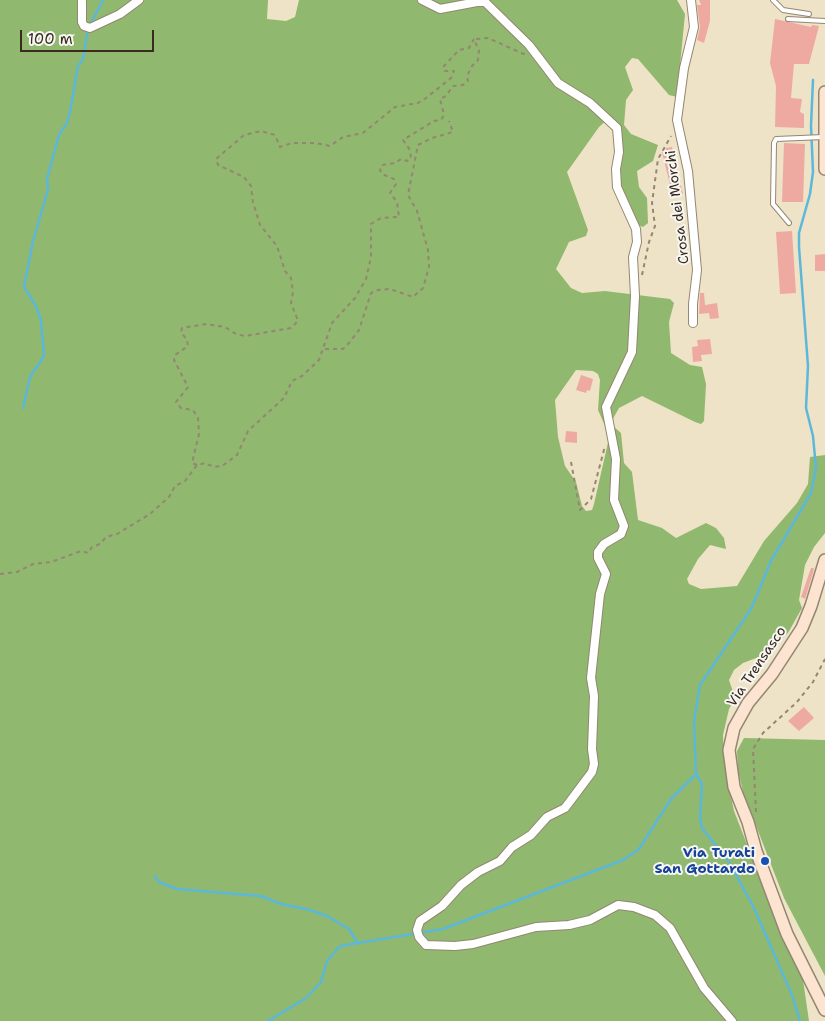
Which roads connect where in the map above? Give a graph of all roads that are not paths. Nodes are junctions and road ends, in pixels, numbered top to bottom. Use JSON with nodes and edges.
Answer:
{"nodes":[{"id":1,"x":82,"y":0,"type":"edge"},
{"id":2,"x":139,"y":0,"type":"edge"},
{"id":3,"x":422,"y":0,"type":"edge"},
{"id":4,"x":691,"y":0,"type":"edge"},
{"id":5,"x":773,"y":0,"type":"edge"},
{"id":6,"x":809,"y":14,"type":"dead end"},
{"id":7,"x":788,"y":19,"type":"dead end"},
{"id":8,"x":825,"y":21,"type":"edge"},
{"id":9,"x":825,"y":92,"type":"edge"},
{"id":10,"x":821,"y":137,"type":"junction"},
{"id":11,"x":825,"y":170,"type":"edge"},
{"id":12,"x":789,"y":223,"type":"dead end"},
{"id":13,"x":693,"y":323,"type":"dead end"},
{"id":14,"x":825,"y":560,"type":"edge"},
{"id":15,"x":825,"y":1010,"type":"edge"},
{"id":16,"x":732,"y":1021,"type":"edge"}],
"edges":[{"from":1,"to":2,"type":"street"},
{"from":3,"to":16,"type":"street"},
{"from":4,"to":13,"type":"street","name":"Crosa dei Morchi"},
{"from":5,"to":6,"type":"lane"},
{"from":7,"to":8,"type":"lane"},
{"from":9,"to":10,"type":"main road"},
{"from":10,"to":11,"type":"main road"},
{"from":10,"to":12,"type":"lane"},
{"from":14,"to":15,"type":"main road","name":"Via Trensasco"}]}
